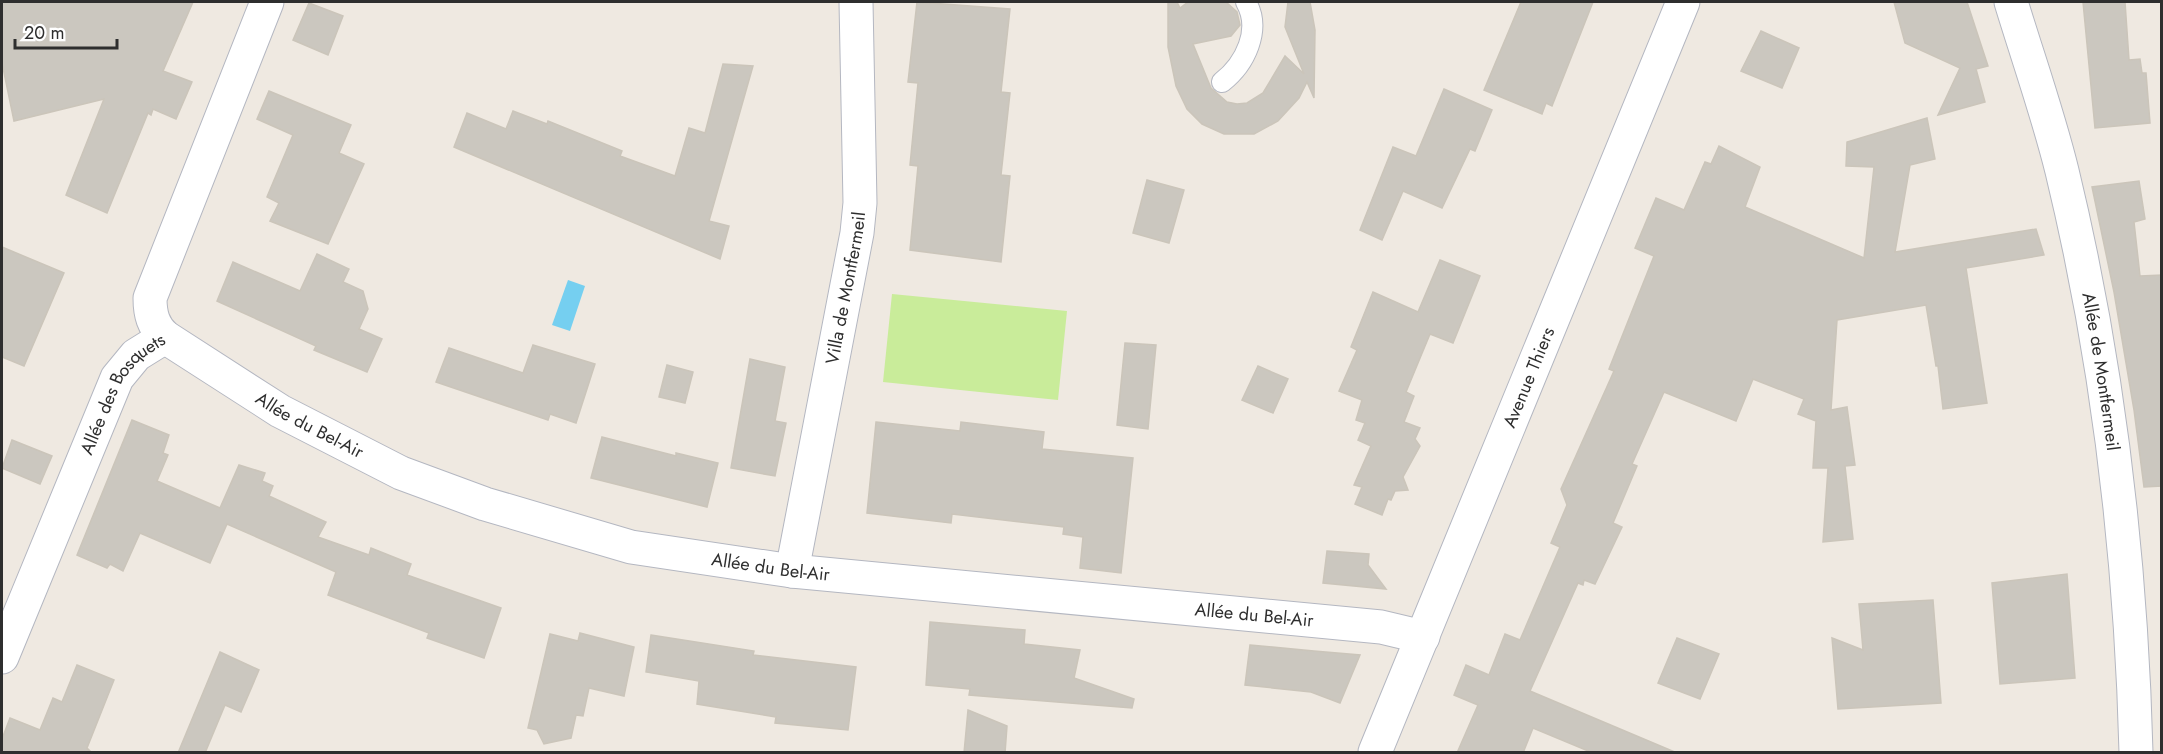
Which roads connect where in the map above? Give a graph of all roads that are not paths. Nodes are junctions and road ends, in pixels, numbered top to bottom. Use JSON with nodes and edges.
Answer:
{"nodes":[{"id":1,"x":267,"y":2,"type":"edge"},
{"id":2,"x":856,"y":2,"type":"edge"},
{"id":3,"x":1246,"y":2,"type":"edge"},
{"id":4,"x":1683,"y":2,"type":"edge"},
{"id":5,"x":2011,"y":2,"type":"edge"},
{"id":6,"x":1222,"y":82,"type":"dead end"},
{"id":7,"x":165,"y":337,"type":"junction"},
{"id":8,"x":792,"y":571,"type":"junction"},
{"id":9,"x":1423,"y":637,"type":"junction"},
{"id":10,"x":2,"y":657,"type":"edge"},
{"id":11,"x":1375,"y":753,"type":"edge"},
{"id":12,"x":2136,"y":753,"type":"edge"}],
"edges":[{"from":1,"to":7,"type":"street","name":"Allée des Bosquets"},
{"from":2,"to":8,"type":"street","name":"Villa de Montfermeil"},
{"from":3,"to":6,"type":"lane"},
{"from":4,"to":9,"type":"street","name":"Avenue Thiers"},
{"from":5,"to":12,"type":"street","name":"Allée de Montfermeil"},
{"from":7,"to":8,"type":"street","name":"Allée du Bel-Air"},
{"from":7,"to":10,"type":"street","name":"Allée des Bosquets"},
{"from":8,"to":9,"type":"street","name":"Allée du Bel-Air"},
{"from":9,"to":11,"type":"street","name":"Avenue Thiers"}]}
